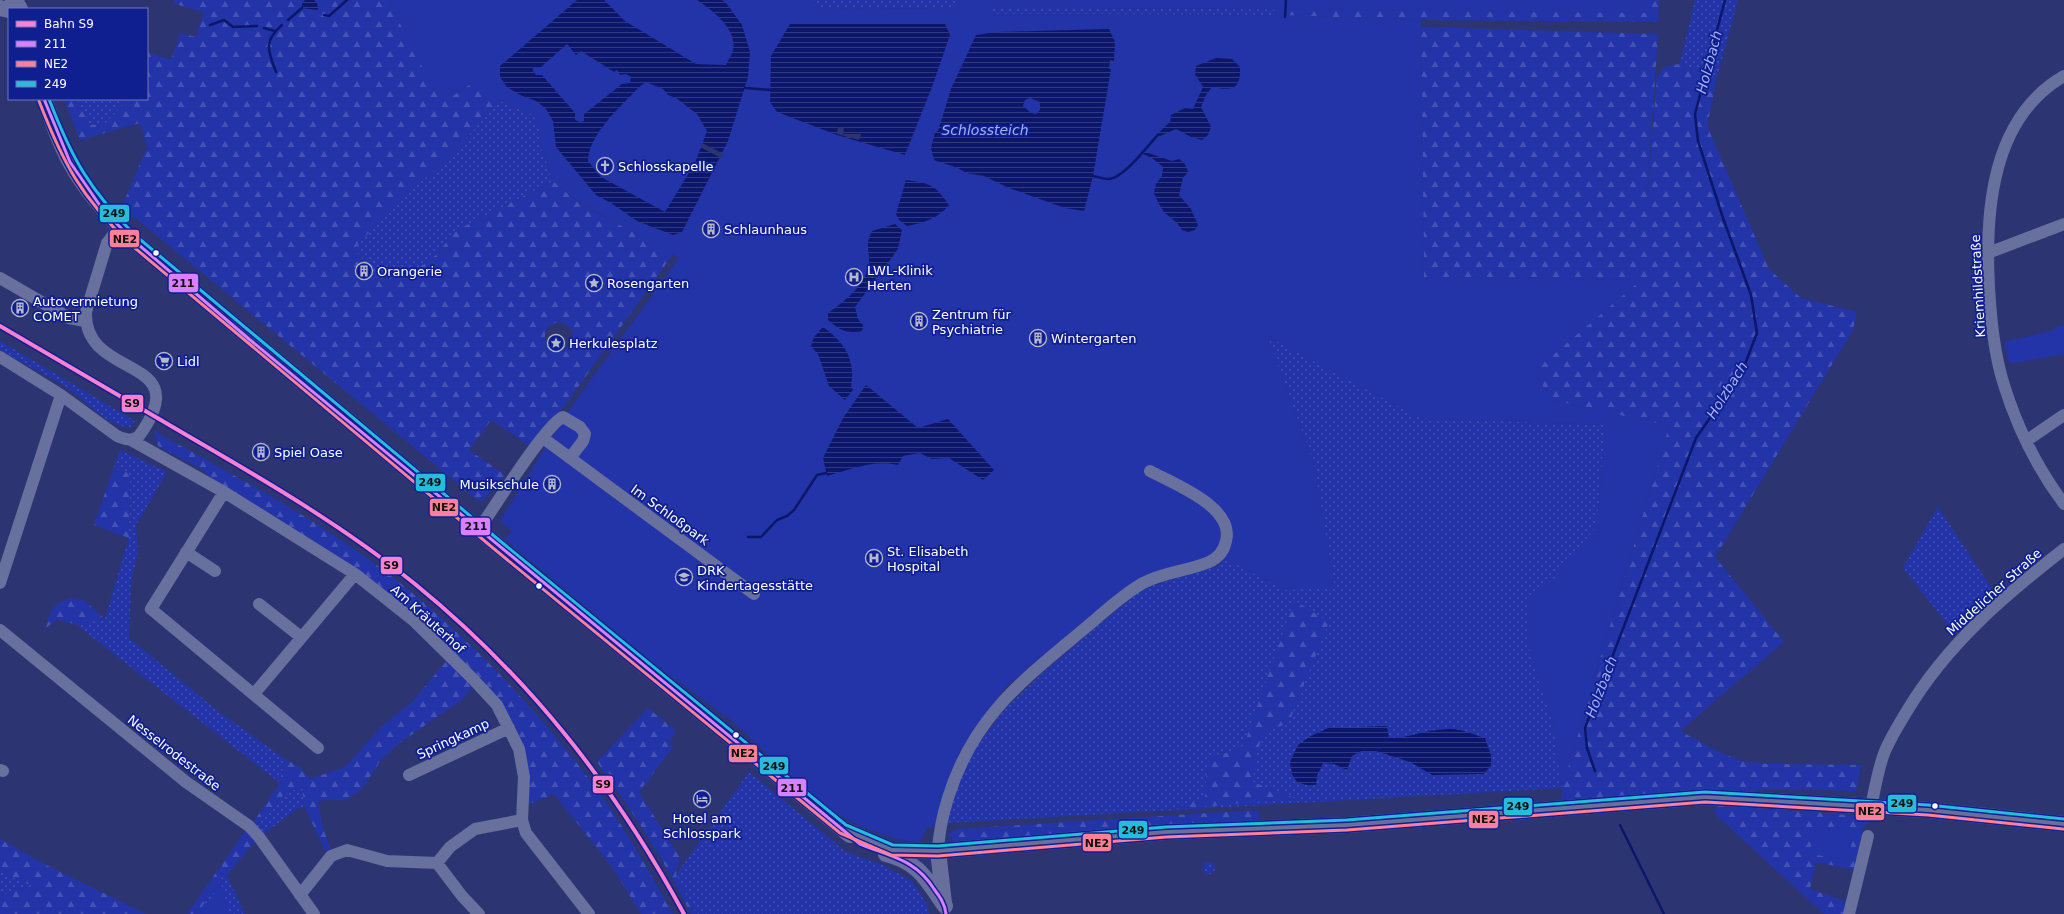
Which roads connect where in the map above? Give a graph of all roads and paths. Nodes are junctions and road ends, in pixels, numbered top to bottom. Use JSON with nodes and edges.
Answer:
{"nodes":[{"id":1,"x":15,"y":4,"type":"edge"},
{"id":2,"x":0,"y":8,"type":"edge"},
{"id":3,"x":2064,"y":76,"type":"edge"},
{"id":4,"x":44,"y":100,"type":"edge"},
{"id":5,"x":2064,"y":224,"type":"edge"},
{"id":6,"x":119,"y":227,"type":"junction"},
{"id":7,"x":1988,"y":253,"type":"junction"},
{"id":8,"x":0,"y":278,"type":"edge"},
{"id":9,"x":85,"y":321,"type":"junction"},
{"id":10,"x":0,"y":357,"type":"edge"},
{"id":11,"x":61,"y":395,"type":"junction"},
{"id":12,"x":2064,"y":416,"type":"edge"},
{"id":13,"x":543,"y":438,"type":"junction"},
{"id":14,"x":131,"y":440,"type":"junction"},
{"id":15,"x":2026,"y":441,"type":"junction"},
{"id":16,"x":570,"y":458,"type":"junction"},
{"id":17,"x":1150,"y":471,"type":"dead end"},
{"id":18,"x":224,"y":492,"type":"junction"},
{"id":19,"x":2064,"y":504,"type":"edge"},
{"id":20,"x":479,"y":529,"type":"junction"},
{"id":21,"x":2064,"y":549,"type":"edge"},
{"id":22,"x":186,"y":552,"type":"junction"},
{"id":23,"x":215,"y":570,"type":"dead end"},
{"id":24,"x":355,"y":574,"type":"junction"},
{"id":25,"x":0,"y":583,"type":"edge"},
{"id":26,"x":754,"y":594,"type":"dead end"},
{"id":27,"x":259,"y":604,"type":"dead end"},
{"id":28,"x":0,"y":630,"type":"edge"},
{"id":29,"x":301,"y":637,"type":"junction"},
{"id":30,"x":254,"y":694,"type":"junction"},
{"id":31,"x":509,"y":728,"type":"junction"},
{"id":32,"x":318,"y":748,"type":"dead end"},
{"id":33,"x":409,"y":775,"type":"dead end"},
{"id":34,"x":1871,"y":807,"type":"junction"},
{"id":35,"x":522,"y":820,"type":"junction"},
{"id":36,"x":2064,"y":824,"type":"edge"},
{"id":37,"x":843,"y":829,"type":"junction"},
{"id":38,"x":1868,"y":836,"type":"dead end"},
{"id":39,"x":938,"y":851,"type":"junction"},
{"id":40,"x":437,"y":863,"type":"junction"},
{"id":41,"x":300,"y":895,"type":"junction"},
{"id":42,"x":945,"y":910,"type":"edge"},
{"id":43,"x":314,"y":914,"type":"edge"},
{"id":44,"x":479,"y":914,"type":"edge"},
{"id":45,"x":589,"y":914,"type":"edge"},
{"id":46,"x":1849,"y":914,"type":"edge"}],
"edges":[{"from":1,"to":2,"type":"main road"},
{"from":3,"to":7,"type":"street","name":"Kriemhildstraße"},
{"from":4,"to":6,"type":"main road"},
{"from":5,"to":7,"type":"street"},
{"from":6,"to":9,"type":"street"},
{"from":6,"to":20,"type":"main road"},
{"from":7,"to":15,"type":"street","name":"Kriemhildstraße"},
{"from":8,"to":9,"type":"street"},
{"from":9,"to":14,"type":"street"},
{"from":10,"to":11,"type":"street","name":"Am Kräuterhof"},
{"from":11,"to":14,"type":"street","name":"Am Kräuterhof"},
{"from":11,"to":25,"type":"street"},
{"from":12,"to":15,"type":"street"},
{"from":13,"to":16,"type":"street","name":"Im Schloßpark"},
{"from":13,"to":16,"type":"street"},
{"from":13,"to":20,"type":"street"},
{"from":14,"to":18,"type":"street","name":"Am Kräuterhof"},
{"from":15,"to":19,"type":"street","name":"Kriemhildstraße"},
{"from":16,"to":26,"type":"street","name":"Im Schloßpark"},
{"from":17,"to":39,"type":"street"},
{"from":18,"to":22,"type":"street"},
{"from":18,"to":24,"type":"street","name":"Am Kräuterhof"},
{"from":20,"to":37,"type":"main road"},
{"from":21,"to":34,"type":"street","name":"Middelicher Straße"},
{"from":22,"to":23,"type":"street"},
{"from":22,"to":30,"type":"street"},
{"from":24,"to":29,"type":"street"},
{"from":24,"to":31,"type":"street","name":"Am Kräuterhof"},
{"from":27,"to":29,"type":"street"},
{"from":28,"to":41,"type":"street","name":"Nesselrodestraße"},
{"from":29,"to":30,"type":"street"},
{"from":30,"to":32,"type":"street"},
{"from":31,"to":33,"type":"street","name":"Springkamp"},
{"from":31,"to":35,"type":"street","name":"Am Kräuterhof"},
{"from":34,"to":36,"type":"main road"},
{"from":34,"to":39,"type":"main road"},
{"from":35,"to":40,"type":"street"},
{"from":35,"to":45,"type":"street","name":"Am Kräuterhof"},
{"from":37,"to":39,"type":"main road"},
{"from":37,"to":42,"type":"main road"},
{"from":38,"to":46,"type":"street"},
{"from":39,"to":42,"type":"main road"},
{"from":40,"to":41,"type":"street"},
{"from":40,"to":44,"type":"street"},
{"from":41,"to":43,"type":"street","name":"Nesselrodestraße"}]}
